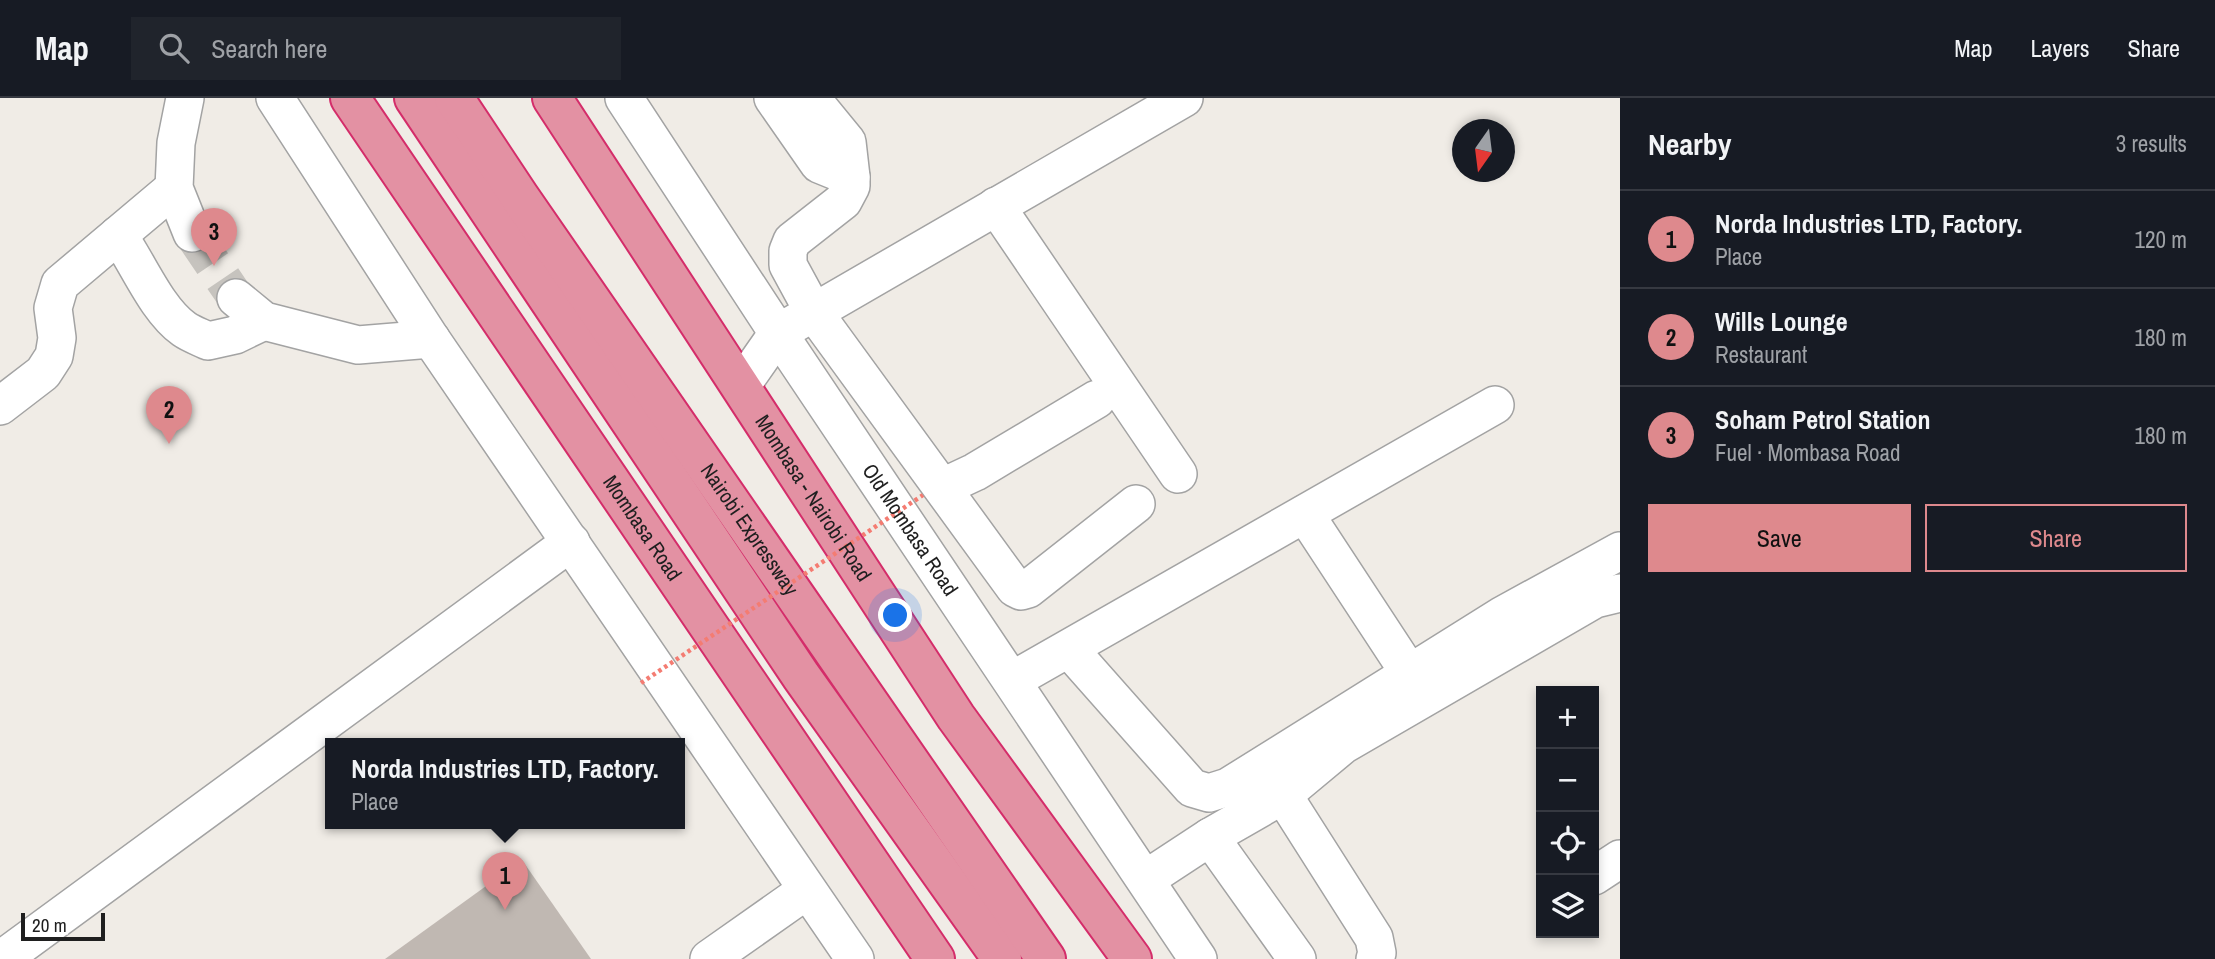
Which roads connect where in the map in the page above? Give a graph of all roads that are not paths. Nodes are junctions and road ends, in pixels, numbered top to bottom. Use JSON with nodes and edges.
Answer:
{"nodes":[{"id":1,"x":185,"y":98,"type":"edge"},
{"id":2,"x":275,"y":98,"type":"edge"},
{"id":3,"x":350,"y":98,"type":"edge"},
{"id":4,"x":414,"y":98,"type":"edge"},
{"id":5,"x":454,"y":98,"type":"edge"},
{"id":6,"x":552,"y":98,"type":"edge"},
{"id":7,"x":624,"y":98,"type":"edge"},
{"id":8,"x":773,"y":98,"type":"edge"},
{"id":9,"x":811,"y":98,"type":"edge"},
{"id":10,"x":1184,"y":98,"type":"edge"},
{"id":11,"x":851,"y":177,"type":"junction"},
{"id":12,"x":174,"y":188,"type":"junction"},
{"id":13,"x":996,"y":206,"type":"junction"},
{"id":14,"x":192,"y":233,"type":"tunnel mouth"},
{"id":15,"x":118,"y":235,"type":"junction"},
{"id":16,"x":814,"y":311,"type":"junction"},
{"id":17,"x":778,"y":333,"type":"junction"},
{"id":18,"x":431,"y":340,"type":"junction"},
{"id":19,"x":741,"y":386,"type":"junction"},
{"id":20,"x":1097,"y":399,"type":"dead end"},
{"id":21,"x":1495,"y":405,"type":"dead end"},
{"id":22,"x":0,"y":406,"type":"edge"},
{"id":23,"x":1178,"y":474,"type":"dead end"},
{"id":24,"x":933,"y":491,"type":"junction"},
{"id":25,"x":1136,"y":504,"type":"dead end"},
{"id":26,"x":1305,"y":514,"type":"junction"},
{"id":27,"x":571,"y":542,"type":"junction"},
{"id":28,"x":1620,"y":551,"type":"edge"},
{"id":29,"x":1620,"y":593,"type":"edge"},
{"id":30,"x":1069,"y":649,"type":"junction"},
{"id":31,"x":1410,"y":674,"type":"junction"},
{"id":32,"x":1013,"y":680,"type":"junction"},
{"id":33,"x":1283,"y":795,"type":"junction"},
{"id":34,"x":1210,"y":837,"type":"junction"},
{"id":35,"x":1620,"y":859,"type":"edge"},
{"id":36,"x":1596,"y":875,"type":"edge"},
{"id":37,"x":1146,"y":879,"type":"junction"},
{"id":38,"x":807,"y":890,"type":"junction"},
{"id":39,"x":2,"y":959,"type":"edge"},
{"id":40,"x":709,"y":959,"type":"edge"},
{"id":41,"x":855,"y":959,"type":"edge"},
{"id":42,"x":935,"y":959,"type":"edge"},
{"id":43,"x":1002,"y":959,"type":"edge"},
{"id":44,"x":1046,"y":959,"type":"edge"},
{"id":45,"x":1132,"y":959,"type":"edge"},
{"id":46,"x":1198,"y":959,"type":"edge"},
{"id":47,"x":1297,"y":959,"type":"edge"},
{"id":48,"x":1375,"y":959,"type":"edge"}],
"edges":[{"from":1,"to":12,"type":"street"},
{"from":2,"to":18,"type":"street"},
{"from":3,"to":42,"type":"highway","name":"Mombasa Road"},
{"from":4,"to":43,"type":"highway","name":"Nairobi Expressway"},
{"from":5,"to":44,"type":"highway","name":"Nairobi Expressway"},
{"from":6,"to":19,"type":"highway","name":"Mombasa - Nairobi Road"},
{"from":7,"to":17,"type":"street","name":"Old Mombasa Road"},
{"from":8,"to":11,"type":"street"},
{"from":9,"to":11,"type":"street"},
{"from":10,"to":13,"type":"street"},
{"from":11,"to":16,"type":"street"},
{"from":12,"to":14,"type":"street"},
{"from":12,"to":15,"type":"street"},
{"from":13,"to":16,"type":"street"},
{"from":13,"to":23,"type":"street"},
{"from":15,"to":18,"type":"street"},
{"from":15,"to":22,"type":"street"},
{"from":16,"to":17,"type":"street"},
{"from":16,"to":24,"type":"street"},
{"from":17,"to":19,"type":"street"},
{"from":17,"to":32,"type":"street","name":"Old Mombasa Road"},
{"from":18,"to":27,"type":"street"},
{"from":19,"to":45,"type":"highway","name":"Mombasa - Nairobi Road"},
{"from":20,"to":24,"type":"street"},
{"from":21,"to":26,"type":"street"},
{"from":24,"to":25,"type":"street"},
{"from":26,"to":30,"type":"street"},
{"from":26,"to":31,"type":"street"},
{"from":27,"to":38,"type":"street"},
{"from":27,"to":39,"type":"street"},
{"from":28,"to":31,"type":"street"},
{"from":29,"to":33,"type":"street"},
{"from":30,"to":31,"type":"street"},
{"from":30,"to":32,"type":"street"},
{"from":32,"to":37,"type":"street","name":"Old Mombasa Road"},
{"from":33,"to":34,"type":"street"},
{"from":33,"to":48,"type":"street"},
{"from":34,"to":37,"type":"street"},
{"from":34,"to":47,"type":"street"},
{"from":35,"to":36,"type":"street"},
{"from":37,"to":46,"type":"street","name":"Old Mombasa Road"},
{"from":38,"to":40,"type":"street"},
{"from":38,"to":41,"type":"street"}]}
